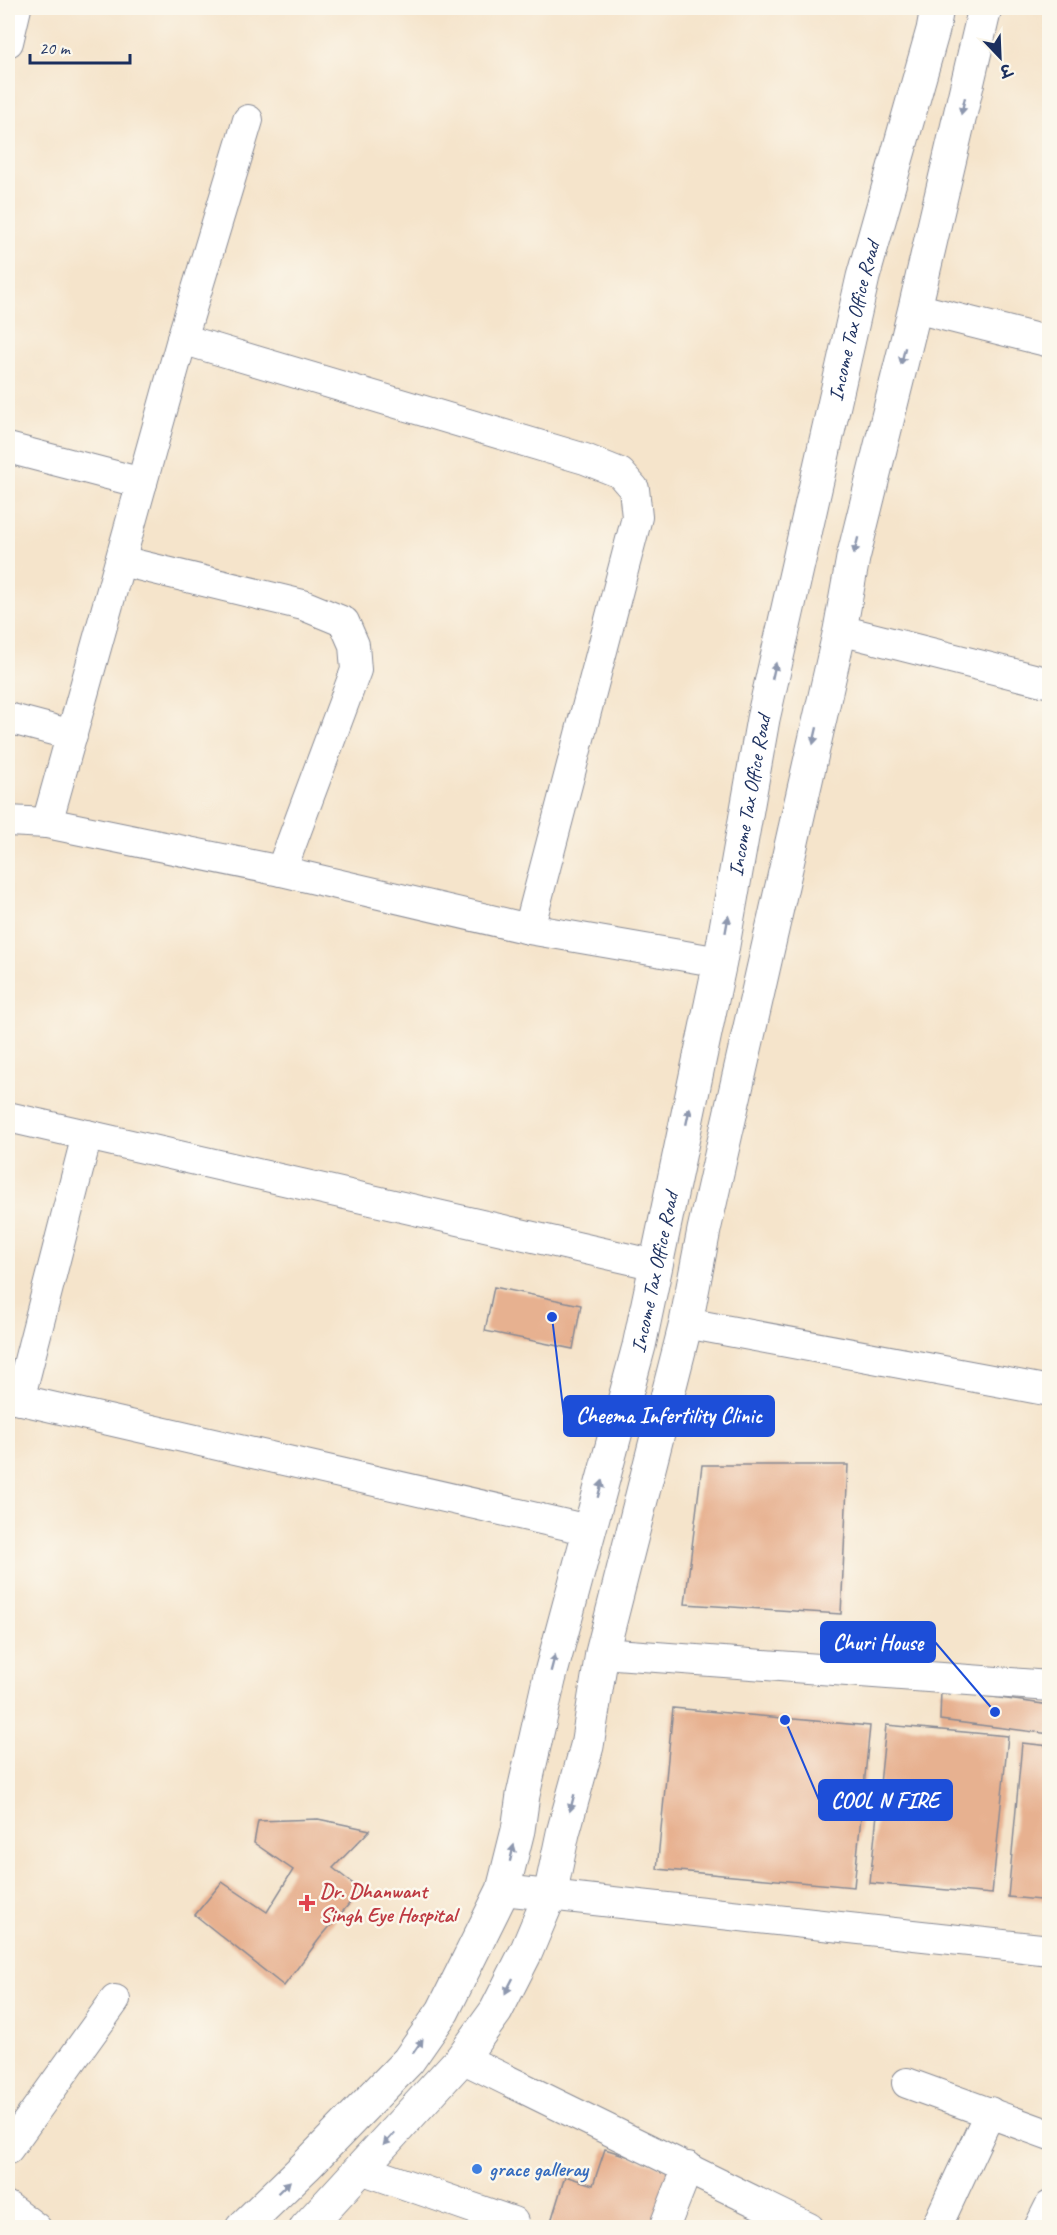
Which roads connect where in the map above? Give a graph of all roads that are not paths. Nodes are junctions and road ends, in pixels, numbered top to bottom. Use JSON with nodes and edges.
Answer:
{"nodes":[{"id":1,"x":16,"y":8,"type":"edge"},
{"id":2,"x":937,"y":8,"type":"edge"},
{"id":3,"x":985,"y":8,"type":"edge"},
{"id":4,"x":8,"y":42,"type":"edge"},
{"id":5,"x":248,"y":120,"type":"dead end"},
{"id":6,"x":915,"y":308,"type":"junction"},
{"id":7,"x":182,"y":339,"type":"junction"},
{"id":8,"x":1050,"y":342,"type":"edge"},
{"id":9,"x":8,"y":448,"type":"edge"},
{"id":10,"x":142,"y":483,"type":"junction"},
{"id":11,"x":120,"y":561,"type":"junction"},
{"id":12,"x":840,"y":630,"type":"junction"},
{"id":13,"x":1050,"y":683,"type":"edge"},
{"id":14,"x":8,"y":718,"type":"edge"},
{"id":15,"x":72,"y":735,"type":"junction"},
{"id":16,"x":8,"y":821,"type":"edge"},
{"id":17,"x":47,"y":823,"type":"junction"},
{"id":18,"x":281,"y":871,"type":"junction"},
{"id":19,"x":529,"y":929,"type":"junction"},
{"id":20,"x":720,"y":962,"type":"junction"},
{"id":21,"x":8,"y":1117,"type":"edge"},
{"id":22,"x":87,"y":1135,"type":"junction"},
{"id":23,"x":678,"y":1161,"type":"junction"},
{"id":24,"x":718,"y":1166,"type":"junction"},
{"id":25,"x":656,"y":1265,"type":"junction"},
{"id":26,"x":686,"y":1323,"type":"junction"},
{"id":27,"x":1050,"y":1391,"type":"edge"},
{"id":28,"x":13,"y":1398,"type":"edge"},
{"id":29,"x":589,"y":1530,"type":"junction"},
{"id":30,"x":602,"y":1653,"type":"junction"},
{"id":31,"x":1050,"y":1686,"type":"edge"},
{"id":32,"x":503,"y":1890,"type":"junction"},
{"id":33,"x":550,"y":1895,"type":"junction"},
{"id":34,"x":1050,"y":1950,"type":"edge"},
{"id":35,"x":115,"y":2000,"type":"dead end"},
{"id":36,"x":462,"y":2058,"type":"junction"},
{"id":37,"x":907,"y":2083,"type":"dead end"},
{"id":38,"x":990,"y":2112,"type":"junction"},
{"id":39,"x":1050,"y":2135,"type":"edge"},
{"id":40,"x":8,"y":2149,"type":"edge"},
{"id":41,"x":688,"y":2167,"type":"junction"},
{"id":42,"x":361,"y":2169,"type":"junction"},
{"id":43,"x":1050,"y":2206,"type":"edge"},
{"id":44,"x":8,"y":2207,"type":"edge"},
{"id":45,"x":517,"y":2226,"type":"edge"},
{"id":46,"x":36,"y":2228,"type":"edge"},
{"id":47,"x":242,"y":2228,"type":"edge"},
{"id":48,"x":306,"y":2228,"type":"edge"},
{"id":49,"x":664,"y":2228,"type":"edge"},
{"id":50,"x":809,"y":2228,"type":"edge"},
{"id":51,"x":936,"y":2228,"type":"edge"},
{"id":52,"x":1039,"y":2228,"type":"edge"}],
"edges":[{"from":1,"to":4,"type":"street"},
{"from":20,"to":2,"type":"main road","name":"Income Tax Office Road","one_way":true},
{"from":3,"to":6,"type":"main road","one_way":true},
{"from":5,"to":7,"type":"street"},
{"from":6,"to":8,"type":"street"},
{"from":6,"to":12,"type":"main road","one_way":true},
{"from":7,"to":10,"type":"street"},
{"from":7,"to":19,"type":"street"},
{"from":9,"to":10,"type":"street"},
{"from":10,"to":11,"type":"street"},
{"from":11,"to":15,"type":"street"},
{"from":11,"to":18,"type":"street"},
{"from":12,"to":13,"type":"street"},
{"from":12,"to":24,"type":"main road","one_way":true},
{"from":14,"to":15,"type":"street"},
{"from":15,"to":17,"type":"street"},
{"from":16,"to":17,"type":"street"},
{"from":17,"to":18,"type":"street"},
{"from":18,"to":19,"type":"street"},
{"from":19,"to":20,"type":"street"},
{"from":23,"to":20,"type":"main road","name":"Income Tax Office Road","one_way":true},
{"from":21,"to":22,"type":"street"},
{"from":22,"to":25,"type":"street"},
{"from":22,"to":28,"type":"street"},
{"from":23,"to":24,"type":"main road"},
{"from":23,"to":25,"type":"main road","name":"Income Tax Office Road"},
{"from":24,"to":26,"type":"main road"},
{"from":29,"to":25,"type":"main road","name":"Income Tax Office Road","one_way":true},
{"from":26,"to":27,"type":"street"},
{"from":26,"to":30,"type":"main road"},
{"from":28,"to":29,"type":"street"},
{"from":32,"to":29,"type":"main road","name":"Income Tax Office Road","one_way":true},
{"from":30,"to":31,"type":"street"},
{"from":30,"to":33,"type":"main road","one_way":true},
{"from":32,"to":33,"type":"street"},
{"from":47,"to":32,"type":"main road","name":"Income Tax Office Road","one_way":true},
{"from":33,"to":34,"type":"street"},
{"from":33,"to":36,"type":"main road","one_way":true},
{"from":35,"to":40,"type":"street"},
{"from":36,"to":41,"type":"street"},
{"from":36,"to":42,"type":"main road","one_way":true},
{"from":37,"to":38,"type":"street"},
{"from":38,"to":39,"type":"street"},
{"from":38,"to":51,"type":"street"},
{"from":41,"to":49,"type":"street"},
{"from":41,"to":50,"type":"street"},
{"from":42,"to":45,"type":"street"},
{"from":42,"to":48,"type":"main road"},
{"from":43,"to":52,"type":"street"},
{"from":44,"to":46,"type":"street"}]}
